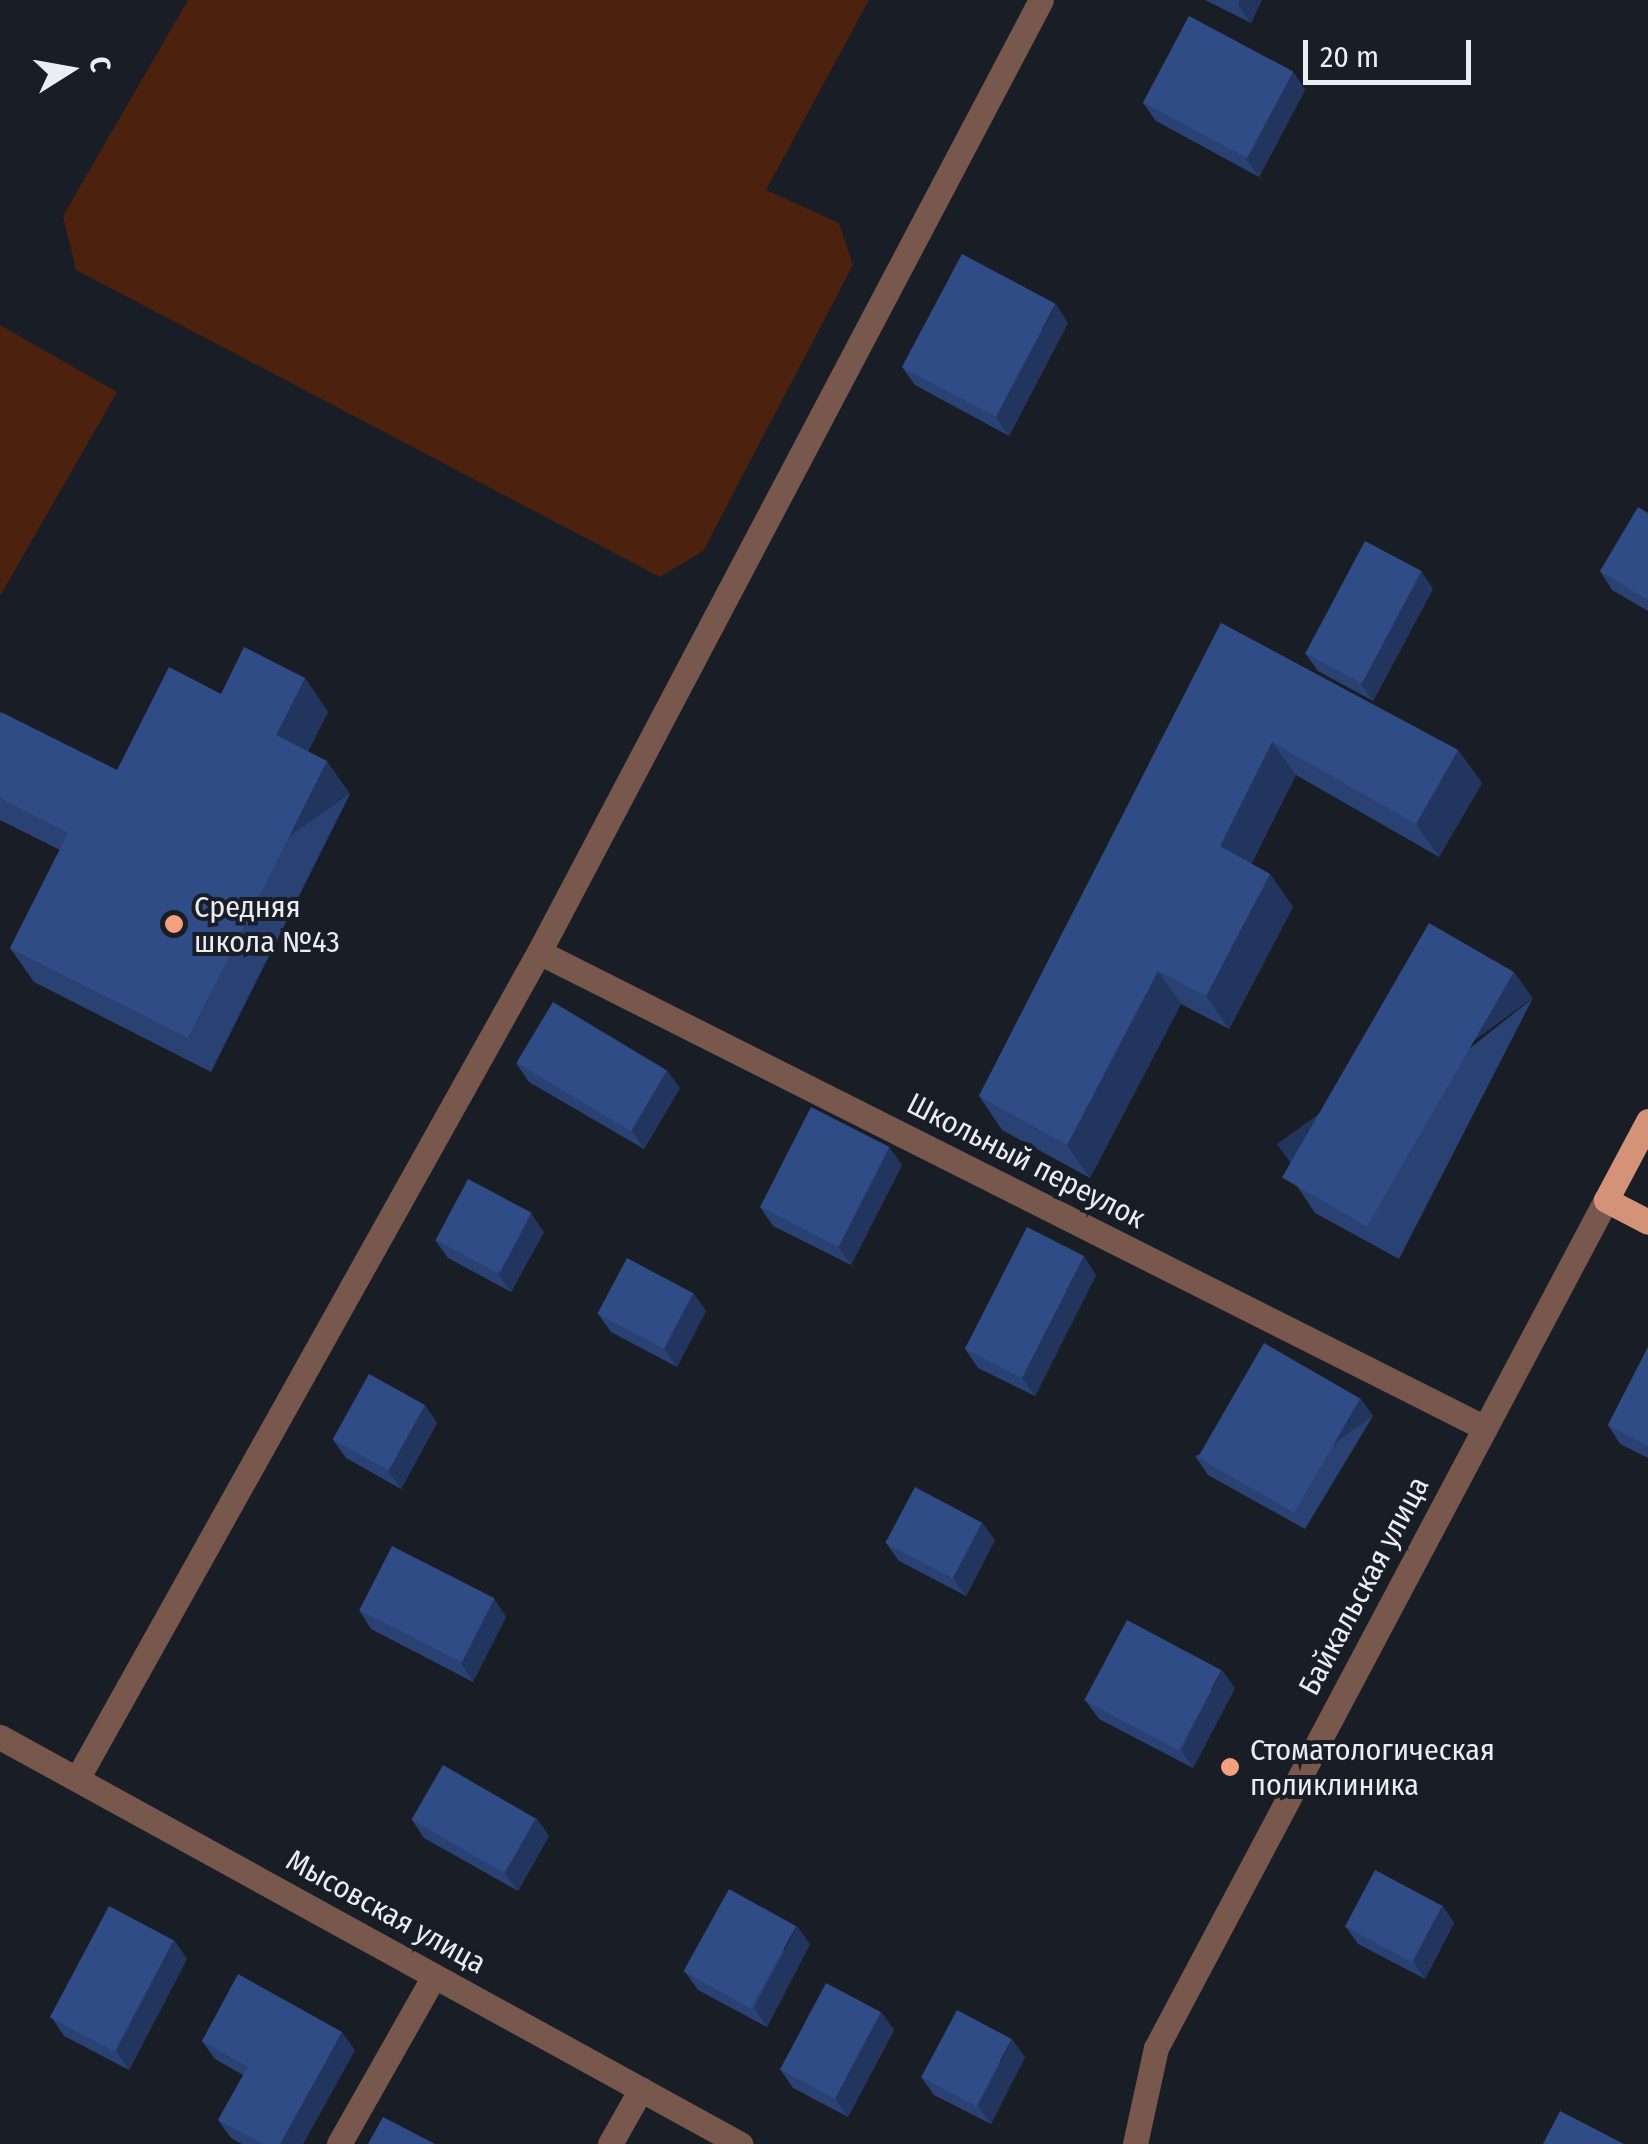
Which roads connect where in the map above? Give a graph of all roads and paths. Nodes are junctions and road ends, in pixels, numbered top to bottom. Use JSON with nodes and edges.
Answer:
{"nodes":[{"id":1,"x":1041,"y":0,"type":"edge"},
{"id":2,"x":539,"y":952,"type":"junction"},
{"id":3,"x":1648,"y":1122,"type":"edge"},
{"id":4,"x":1606,"y":1200,"type":"junction"},
{"id":5,"x":1648,"y":1222,"type":"edge"},
{"id":6,"x":1485,"y":1428,"type":"junction"},
{"id":7,"x":0,"y":1736,"type":"edge"},
{"id":8,"x":77,"y":1779,"type":"junction"},
{"id":9,"x":434,"y":1976,"type":"junction"},
{"id":10,"x":641,"y":2089,"type":"junction"},
{"id":11,"x":338,"y":2144,"type":"edge"},
{"id":12,"x":610,"y":2144,"type":"edge"},
{"id":13,"x":740,"y":2144,"type":"edge"},
{"id":14,"x":1136,"y":2144,"type":"edge"}],
"edges":[{"from":1,"to":2,"type":"street"},
{"from":2,"to":6,"type":"street","name":"Школьный переулок"},
{"from":2,"to":8,"type":"street"},
{"from":3,"to":4,"type":"main road","name":"Байкальская улица"},
{"from":4,"to":5,"type":"main road"},
{"from":4,"to":6,"type":"street","name":"Байкальская улица"},
{"from":6,"to":14,"type":"street","name":"Байкальская улица"},
{"from":7,"to":8,"type":"street","name":"Мысовская улица"},
{"from":8,"to":9,"type":"street","name":"Мысовская улица"},
{"from":9,"to":10,"type":"street","name":"Мысовская улица"},
{"from":9,"to":11,"type":"street"},
{"from":10,"to":12,"type":"street"},
{"from":10,"to":13,"type":"street","name":"Мысовская улица"}]}
